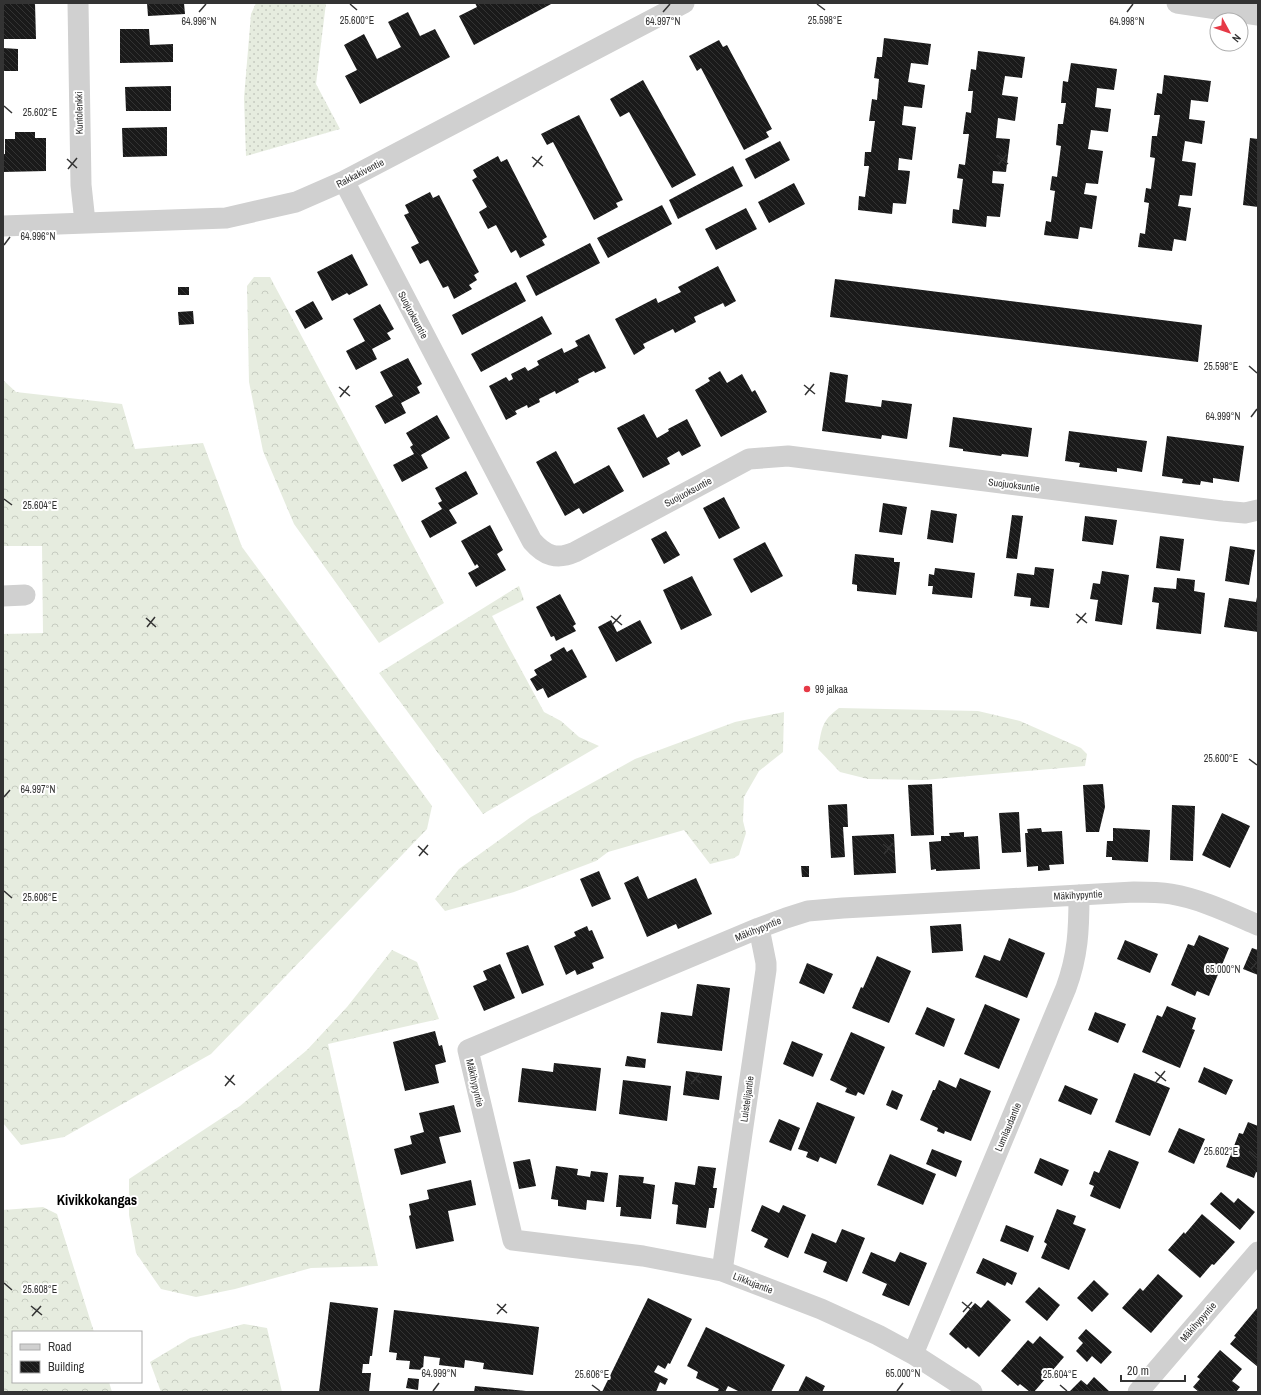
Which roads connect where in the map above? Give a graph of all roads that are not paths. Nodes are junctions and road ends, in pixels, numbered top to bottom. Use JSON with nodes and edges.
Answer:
{"nodes":[{"id":1,"x":78,"y":3,"type":"edge"},
{"id":2,"x":684,"y":3,"type":"edge"},
{"id":3,"x":1177,"y":3,"type":"edge"},
{"id":4,"x":1258,"y":15,"type":"edge"},
{"id":5,"x":344,"y":182,"type":"junction"},
{"id":6,"x":85,"y":222,"type":"junction"},
{"id":7,"x":3,"y":226,"type":"edge"},
{"id":8,"x":1258,"y":510,"type":"edge"},
{"id":9,"x":3,"y":596,"type":"edge"},
{"id":10,"x":25,"y":596,"type":"dead end"},
{"id":11,"x":1078,"y":895,"type":"junction"},
{"id":12,"x":1258,"y":925,"type":"edge"},
{"id":13,"x":759,"y":928,"type":"junction"},
{"id":14,"x":513,"y":1240,"type":"joint"},
{"id":15,"x":1258,"y":1252,"type":"edge"},
{"id":16,"x":722,"y":1271,"type":"junction"},
{"id":17,"x":913,"y":1354,"type":"junction"},
{"id":18,"x":972,"y":1392,"type":"edge"},
{"id":19,"x":1138,"y":1392,"type":"edge"}],
"edges":[{"from":1,"to":6,"type":"street","name":"Kuntolenkki"},
{"from":2,"to":5,"type":"street","name":"Rakkakiventie"},
{"from":3,"to":4,"type":"street"},
{"from":5,"to":6,"type":"street","name":"Rakkakiventie"},
{"from":5,"to":8,"type":"street","name":"Suojuoksuntie"},
{"from":6,"to":7,"type":"street","name":"Rakkakiventie"},
{"from":9,"to":10,"type":"street"},
{"from":11,"to":12,"type":"street","name":"Mäkihypyntie"},
{"from":11,"to":13,"type":"street","name":"Mäkihypyntie"},
{"from":11,"to":17,"type":"street","name":"Lumilaudantie"},
{"from":13,"to":14,"type":"street","name":"Mäkihypyntie"},
{"from":13,"to":16,"type":"street","name":"Luistelijantie"},
{"from":14,"to":16,"type":"street","name":"Liikkujantie"},
{"from":15,"to":19,"type":"street","name":"Mäkihypyntie"},
{"from":16,"to":17,"type":"street","name":"Liikkujantie"},
{"from":17,"to":18,"type":"street","name":"Liikkujantie"}]}
